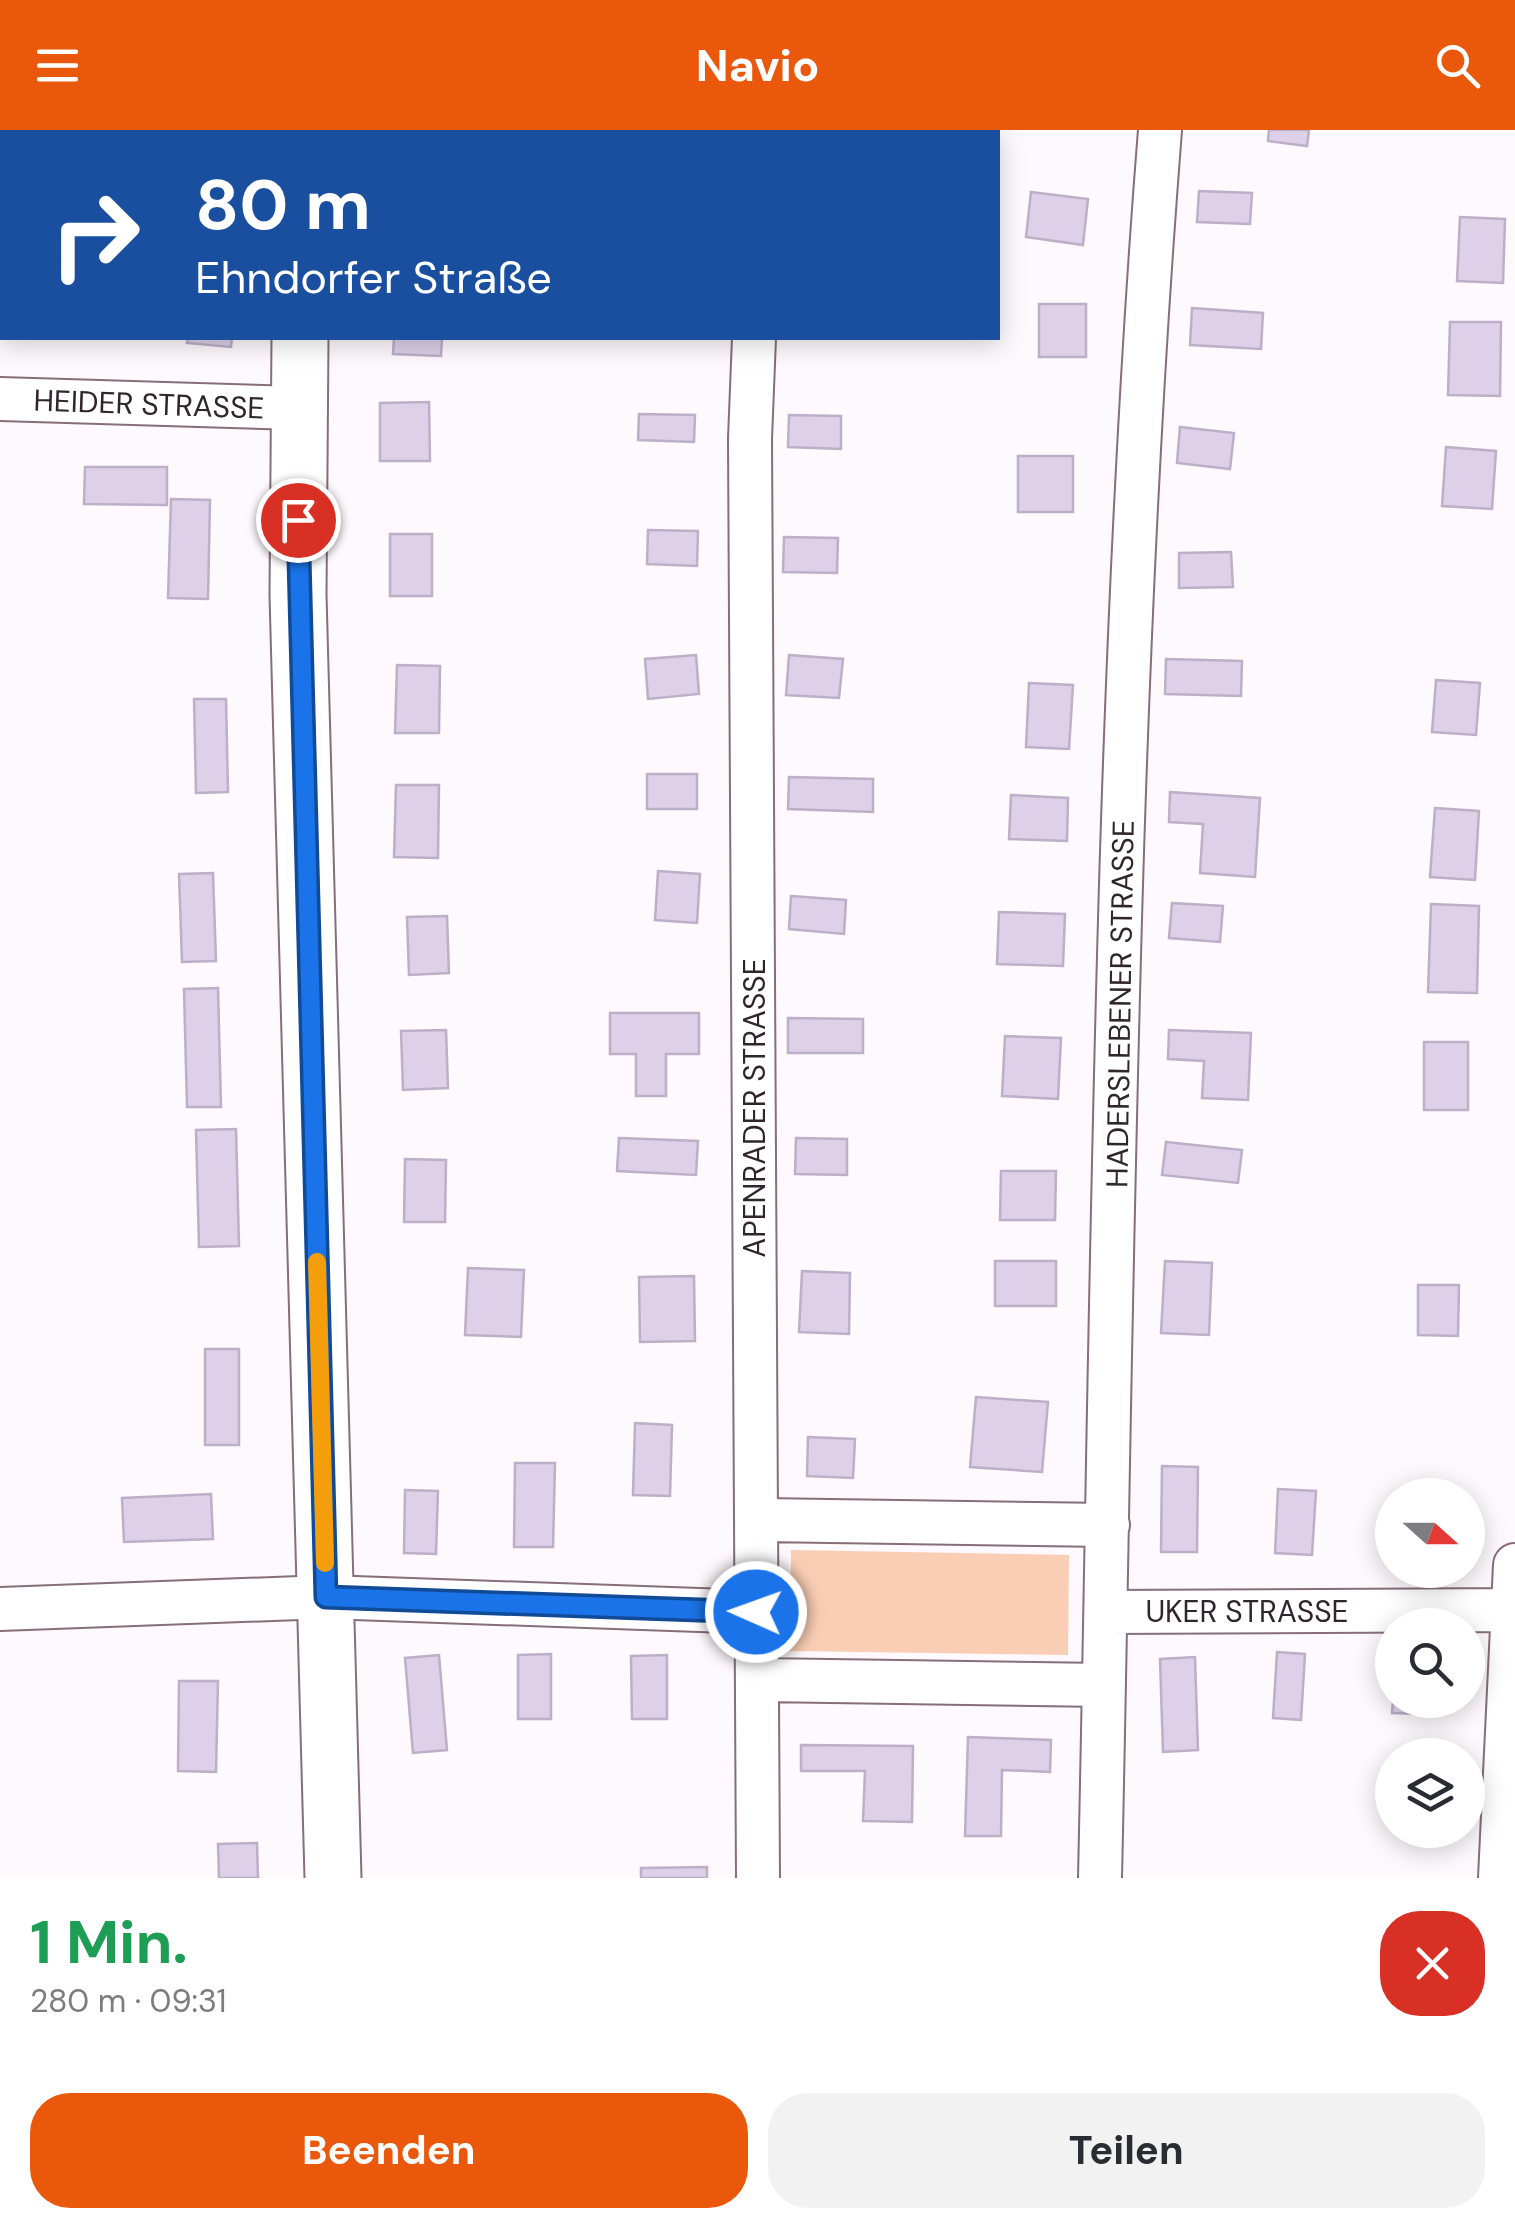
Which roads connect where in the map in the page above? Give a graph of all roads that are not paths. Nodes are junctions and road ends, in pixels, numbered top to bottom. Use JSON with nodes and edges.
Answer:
{"nodes":[{"id":1,"x":1160,"y":130,"type":"edge"},
{"id":2,"x":300,"y":340,"type":"edge"},
{"id":3,"x":754,"y":340,"type":"edge"},
{"id":4,"x":0,"y":400,"type":"edge"},
{"id":5,"x":298,"y":408,"type":"junction"},
{"id":6,"x":756,"y":1520,"type":"junction"},
{"id":7,"x":1108,"y":1525,"type":"junction"},
{"id":8,"x":1515,"y":1565,"type":"edge"},
{"id":9,"x":326,"y":1597,"type":"junction"},
{"id":10,"x":0,"y":1610,"type":"edge"},
{"id":11,"x":1512,"y":1610,"type":"edge"},
{"id":12,"x":756,"y":1612,"type":"junction"},
{"id":13,"x":1106,"y":1612,"type":"junction"},
{"id":14,"x":757,"y":1680,"type":"junction"},
{"id":15,"x":1104,"y":1685,"type":"junction"},
{"id":16,"x":333,"y":1878,"type":"edge"},
{"id":17,"x":758,"y":1878,"type":"edge"},
{"id":18,"x":1100,"y":1878,"type":"edge"},
{"id":19,"x":1500,"y":1878,"type":"edge"}],
"edges":[{"from":1,"to":7,"type":"street","name":"HADERSLEBENER STRASSE"},
{"from":2,"to":5,"type":"street"},
{"from":3,"to":6,"type":"street","name":"APENRADER STRASSE"},
{"from":4,"to":5,"type":"street","name":"HEIDER STRASSE"},
{"from":5,"to":9,"type":"street"},
{"from":6,"to":7,"type":"street"},
{"from":6,"to":12,"type":"street","name":"APENRADER STRASSE"},
{"from":7,"to":13,"type":"street","name":"HADERSLEBENER STRASSE"},
{"from":8,"to":11,"type":"street"},
{"from":9,"to":10,"type":"street"},
{"from":9,"to":12,"type":"street"},
{"from":9,"to":16,"type":"street"},
{"from":11,"to":13,"type":"street","name":"UKER STRASSE"},
{"from":11,"to":19,"type":"street"},
{"from":12,"to":14,"type":"street","name":"APENRADER STRASSE"},
{"from":13,"to":15,"type":"street","name":"HADERSLEBENER STRASSE"},
{"from":14,"to":15,"type":"street"},
{"from":14,"to":17,"type":"street","name":"APENRADER STRASSE"},
{"from":15,"to":18,"type":"street","name":"HADERSLEBENER STRASSE"}]}
